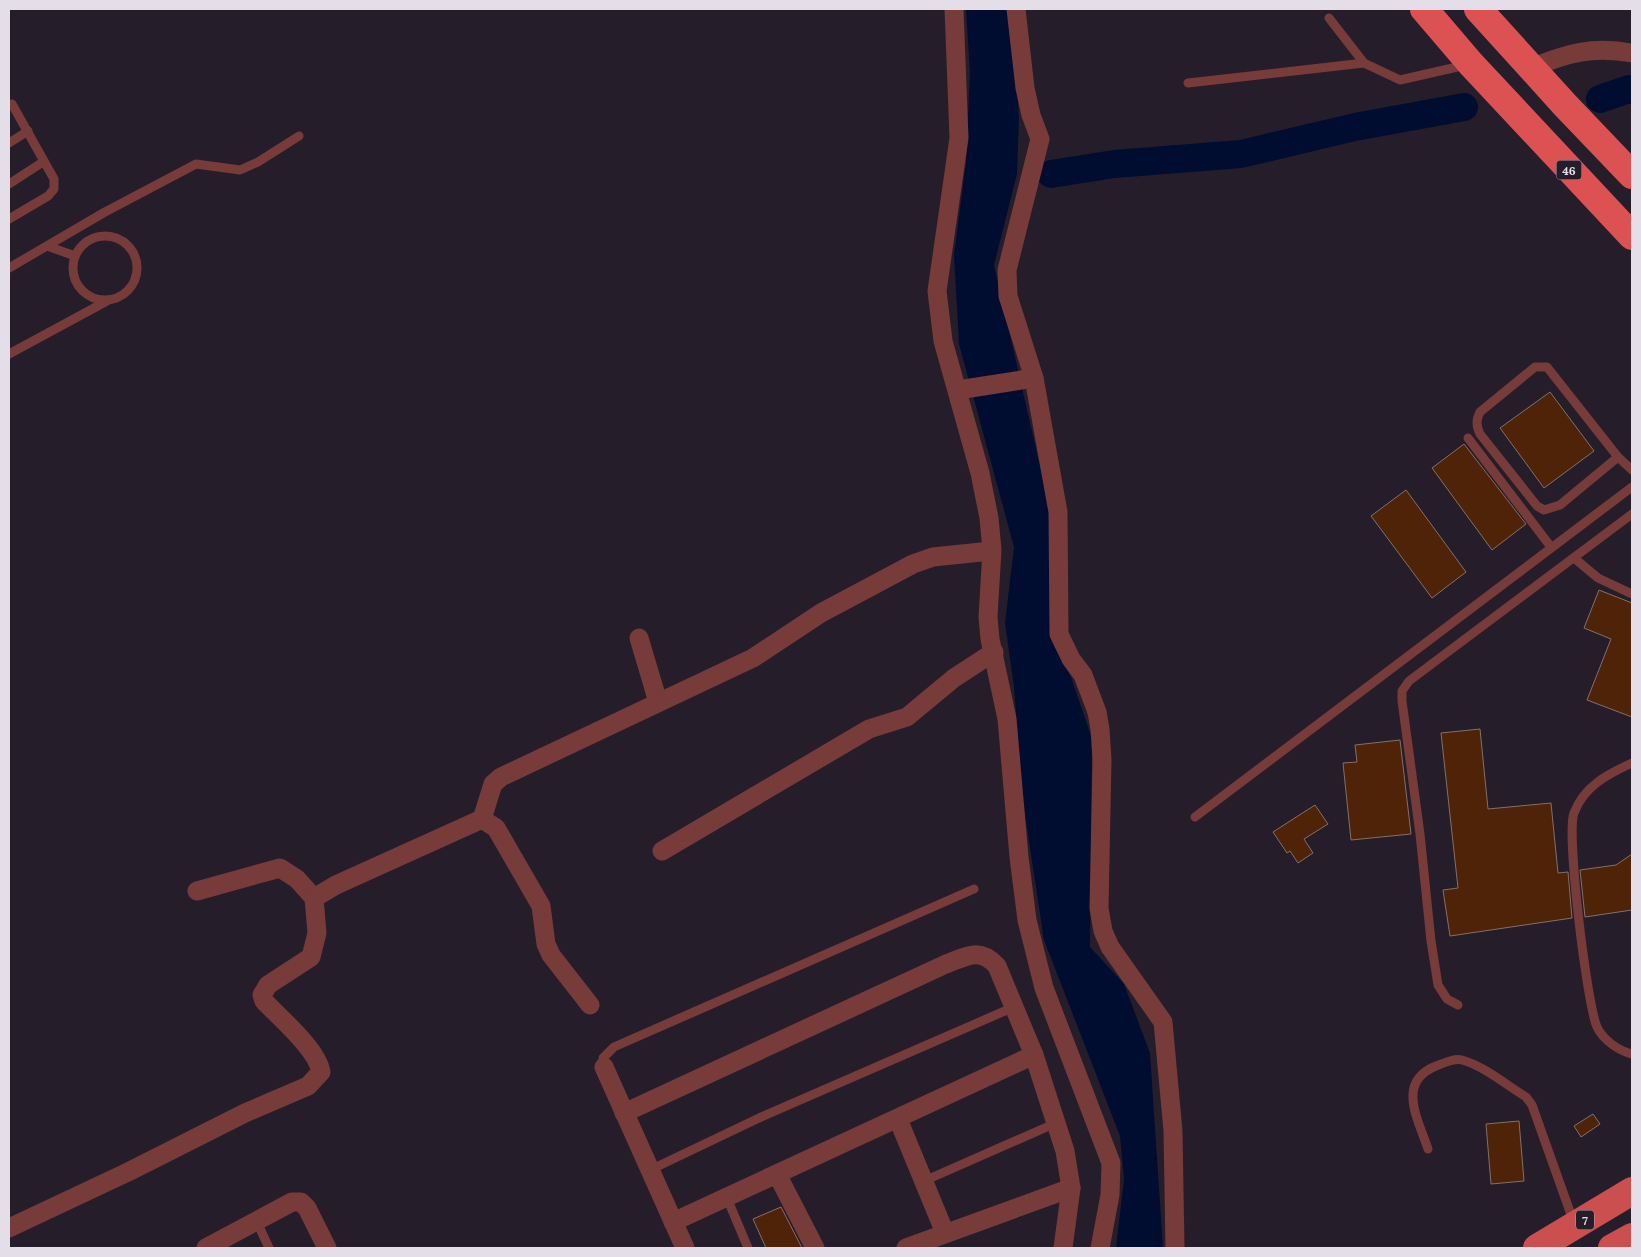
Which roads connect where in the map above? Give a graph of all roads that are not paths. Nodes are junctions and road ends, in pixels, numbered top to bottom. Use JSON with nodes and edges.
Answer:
{"nodes":[{"id":1,"x":954,"y":9,"type":"edge"},
{"id":2,"x":1016,"y":9,"type":"edge"},
{"id":3,"x":1424,"y":9,"type":"edge"},
{"id":4,"x":1478,"y":9,"type":"edge"},
{"id":5,"x":1329,"y":18,"type":"dead end"},
{"id":6,"x":1632,"y":53,"type":"edge"},
{"id":7,"x":1364,"y":63,"type":"junction"},
{"id":8,"x":1471,"y":64,"type":"junction"},
{"id":9,"x":1538,"y":76,"type":"junction"},
{"id":10,"x":1188,"y":84,"type":"dead end"},
{"id":11,"x":10,"y":104,"type":"edge"},
{"id":12,"x":1586,"y":125,"type":"junction"},
{"id":13,"x":28,"y":131,"type":"junction"},
{"id":14,"x":299,"y":136,"type":"dead end"},
{"id":15,"x":9,"y":143,"type":"edge"},
{"id":16,"x":43,"y":162,"type":"junction"},
{"id":17,"x":1632,"y":168,"type":"edge"},
{"id":18,"x":1632,"y":175,"type":"edge"},
{"id":19,"x":9,"y":184,"type":"edge"},
{"id":20,"x":1590,"y":192,"type":"junction"},
{"id":21,"x":9,"y":219,"type":"edge"},
{"id":22,"x":1632,"y":236,"type":"edge"},
{"id":23,"x":1632,"y":241,"type":"edge"},
{"id":24,"x":47,"y":246,"type":"junction"},
{"id":25,"x":74,"y":256,"type":"junction"},
{"id":26,"x":9,"y":268,"type":"edge"},
{"id":27,"x":107,"y":301,"type":"junction"},
{"id":28,"x":9,"y":354,"type":"edge"},
{"id":29,"x":1029,"y":379,"type":"junction"},
{"id":30,"x":964,"y":389,"type":"junction"},
{"id":31,"x":1468,"y":438,"type":"dead end"},
{"id":32,"x":1618,"y":456,"type":"junction"},
{"id":33,"x":1632,"y":470,"type":"edge"},
{"id":34,"x":1632,"y":487,"type":"edge"},
{"id":35,"x":1632,"y":514,"type":"edge"},
{"id":36,"x":1551,"y":546,"type":"junction"},
{"id":37,"x":991,"y":550,"type":"junction"},
{"id":38,"x":1574,"y":558,"type":"junction"},
{"id":39,"x":1632,"y":594,"type":"edge"},
{"id":40,"x":639,"y":638,"type":"dead end"},
{"id":41,"x":994,"y":652,"type":"junction"},
{"id":42,"x":658,"y":702,"type":"junction"},
{"id":43,"x":1632,"y":763,"type":"edge"},
{"id":44,"x":1195,"y":817,"type":"dead end"},
{"id":45,"x":482,"y":819,"type":"junction"},
{"id":46,"x":662,"y":851,"type":"dead end"},
{"id":47,"x":974,"y":889,"type":"dead end"},
{"id":48,"x":197,"y":891,"type":"dead end"},
{"id":49,"x":314,"y":898,"type":"junction"},
{"id":50,"x":590,"y":1005,"type":"dead end"},
{"id":51,"x":1458,"y":1005,"type":"dead end"},
{"id":52,"x":1014,"y":1007,"type":"junction"},
{"id":53,"x":1632,"y":1054,"type":"edge"},
{"id":54,"x":1034,"y":1055,"type":"junction"},
{"id":55,"x":604,"y":1067,"type":"joint"},
{"id":56,"x":624,"y":1113,"type":"junction"},
{"id":57,"x":898,"y":1119,"type":"junction"},
{"id":58,"x":1056,"y":1123,"type":"junction"},
{"id":59,"x":1428,"y":1149,"type":"dead end"},
{"id":60,"x":650,"y":1170,"type":"junction"},
{"id":61,"x":777,"y":1174,"type":"junction"},
{"id":62,"x":924,"y":1181,"type":"junction"},
{"id":63,"x":1071,"y":1188,"type":"junction"},
{"id":64,"x":1632,"y":1191,"type":"edge"},
{"id":65,"x":726,"y":1198,"type":"junction"},
{"id":66,"x":257,"y":1222,"type":"junction"},
{"id":67,"x":674,"y":1222,"type":"junction"},
{"id":68,"x":1575,"y":1226,"type":"junction"},
{"id":69,"x":9,"y":1228,"type":"edge"},
{"id":70,"x":945,"y":1233,"type":"junction"},
{"id":71,"x":1632,"y":1237,"type":"edge"},
{"id":72,"x":206,"y":1248,"type":"edge"},
{"id":73,"x":269,"y":1248,"type":"edge"},
{"id":74,"x":327,"y":1248,"type":"edge"},
{"id":75,"x":685,"y":1248,"type":"edge"},
{"id":76,"x":748,"y":1248,"type":"edge"},
{"id":77,"x":815,"y":1248,"type":"edge"},
{"id":78,"x":906,"y":1248,"type":"edge"},
{"id":79,"x":1063,"y":1248,"type":"edge"},
{"id":80,"x":1100,"y":1248,"type":"edge"},
{"id":81,"x":1176,"y":1248,"type":"edge"},
{"id":82,"x":1537,"y":1248,"type":"edge"},
{"id":83,"x":1612,"y":1248,"type":"edge"}],
"edges":[{"from":1,"to":30,"type":"street"},
{"from":2,"to":29,"type":"street"},
{"from":3,"to":8,"type":"highway","number":"46"},
{"from":4,"to":9,"type":"highway"},
{"from":5,"to":7,"type":"lane"},
{"from":6,"to":9,"type":"street"},
{"from":7,"to":8,"type":"lane"},
{"from":7,"to":10,"type":"lane"},
{"from":8,"to":20,"type":"highway","number":"46"},
{"from":9,"to":12,"type":"highway"},
{"from":11,"to":13,"type":"lane"},
{"from":12,"to":17,"type":"highway"},
{"from":12,"to":18,"type":"highway"},
{"from":13,"to":15,"type":"lane"},
{"from":13,"to":16,"type":"lane"},
{"from":14,"to":24,"type":"lane"},
{"from":16,"to":19,"type":"lane"},
{"from":16,"to":21,"type":"lane"},
{"from":20,"to":22,"type":"highway","number":"46"},
{"from":20,"to":23,"type":"highway"},
{"from":24,"to":25,"type":"lane"},
{"from":24,"to":26,"type":"lane"},
{"from":25,"to":27,"type":"lane"},
{"from":25,"to":27,"type":"lane"},
{"from":27,"to":28,"type":"lane"},
{"from":29,"to":30,"type":"street"},
{"from":29,"to":81,"type":"street"},
{"from":30,"to":37,"type":"street"},
{"from":31,"to":36,"type":"lane"},
{"from":32,"to":32,"type":"lane"},
{"from":32,"to":33,"type":"lane"},
{"from":34,"to":36,"type":"lane"},
{"from":35,"to":38,"type":"lane"},
{"from":36,"to":44,"type":"lane"},
{"from":37,"to":41,"type":"street"},
{"from":37,"to":42,"type":"street"},
{"from":38,"to":39,"type":"lane"},
{"from":38,"to":51,"type":"lane"},
{"from":40,"to":42,"type":"street"},
{"from":41,"to":46,"type":"street"},
{"from":41,"to":80,"type":"street"},
{"from":42,"to":45,"type":"street"},
{"from":43,"to":53,"type":"lane"},
{"from":45,"to":49,"type":"street"},
{"from":45,"to":50,"type":"street"},
{"from":47,"to":55,"type":"lane"},
{"from":48,"to":49,"type":"street"},
{"from":49,"to":69,"type":"street"},
{"from":52,"to":54,"type":"street"},
{"from":52,"to":56,"type":"street"},
{"from":52,"to":60,"type":"lane"},
{"from":54,"to":57,"type":"street"},
{"from":54,"to":58,"type":"street"},
{"from":55,"to":56,"type":"street"},
{"from":56,"to":60,"type":"street"},
{"from":57,"to":61,"type":"street"},
{"from":57,"to":62,"type":"street"},
{"from":58,"to":62,"type":"lane"},
{"from":58,"to":63,"type":"street"},
{"from":59,"to":68,"type":"lane"},
{"from":60,"to":67,"type":"street"},
{"from":61,"to":65,"type":"street"},
{"from":61,"to":77,"type":"street"},
{"from":62,"to":70,"type":"street"},
{"from":63,"to":70,"type":"street"},
{"from":63,"to":79,"type":"street"},
{"from":64,"to":68,"type":"main road","number":"7"},
{"from":65,"to":67,"type":"street"},
{"from":65,"to":76,"type":"lane"},
{"from":66,"to":72,"type":"street"},
{"from":66,"to":73,"type":"lane"},
{"from":66,"to":74,"type":"street"},
{"from":67,"to":75,"type":"street"},
{"from":68,"to":82,"type":"main road","number":"7"},
{"from":70,"to":78,"type":"street"},
{"from":71,"to":83,"type":"main road"}]}
